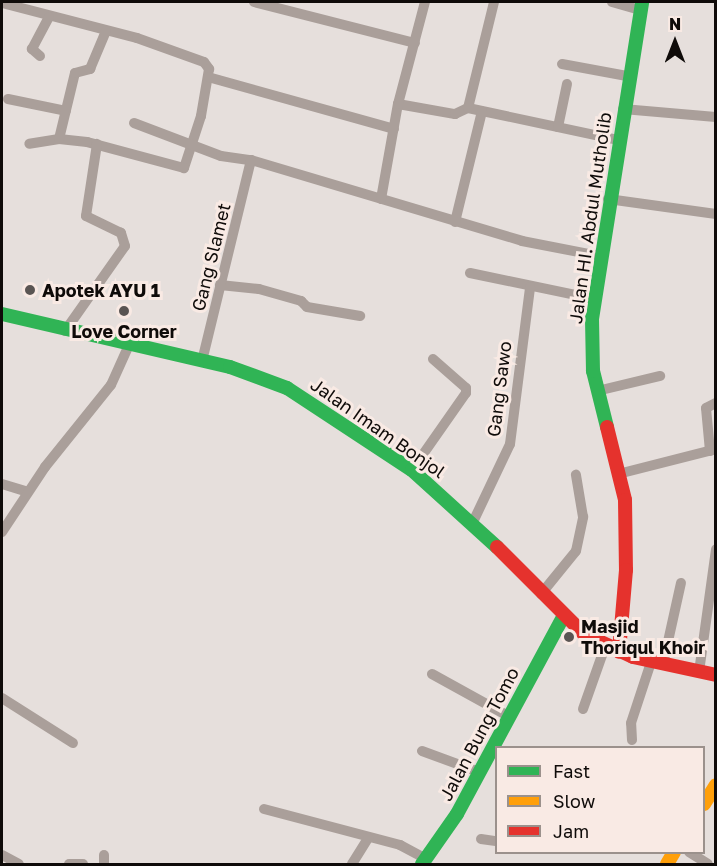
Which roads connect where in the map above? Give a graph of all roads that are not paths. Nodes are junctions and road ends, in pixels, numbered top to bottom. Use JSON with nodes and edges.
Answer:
{"nodes":[{"id":1,"x":254,"y":2,"type":"edge"},
{"id":2,"x":425,"y":2,"type":"edge"},
{"id":3,"x":494,"y":2,"type":"edge"},
{"id":4,"x":612,"y":2,"type":"edge"},
{"id":5,"x":2,"y":3,"type":"edge"},
{"id":6,"x":641,"y":5,"type":"edge"},
{"id":7,"x":50,"y":16,"type":"junction"},
{"id":8,"x":106,"y":30,"type":"junction"},
{"id":9,"x":415,"y":43,"type":"junction"},
{"id":10,"x":40,"y":56,"type":"dead end"},
{"id":11,"x":562,"y":64,"type":"dead end"},
{"id":12,"x":627,"y":76,"type":"junction"},
{"id":13,"x":208,"y":77,"type":"junction"},
{"id":14,"x":567,"y":84,"type":"dead end"},
{"id":15,"x":8,"y":99,"type":"dead end"},
{"id":16,"x":398,"y":104,"type":"junction"},
{"id":17,"x":468,"y":108,"type":"junction"},
{"id":18,"x":623,"y":109,"type":"junction"},
{"id":19,"x":66,"y":111,"type":"junction"},
{"id":20,"x":482,"y":111,"type":"junction"},
{"id":21,"x":716,"y":117,"type":"edge"},
{"id":22,"x":134,"y":123,"type":"dead end"},
{"id":23,"x":558,"y":127,"type":"junction"},
{"id":24,"x":394,"y":129,"type":"junction"},
{"id":25,"x":59,"y":139,"type":"junction"},
{"id":26,"x":618,"y":140,"type":"junction"},
{"id":27,"x":29,"y":144,"type":"dead end"},
{"id":28,"x":97,"y":144,"type":"junction"},
{"id":29,"x":193,"y":147,"type":"junction"},
{"id":30,"x":251,"y":160,"type":"junction"},
{"id":31,"x":381,"y":200,"type":"junction"},
{"id":32,"x":608,"y":200,"type":"junction"},
{"id":33,"x":716,"y":214,"type":"edge"},
{"id":34,"x":455,"y":222,"type":"junction"},
{"id":35,"x":599,"y":256,"type":"junction"},
{"id":36,"x":470,"y":273,"type":"dead end"},
{"id":37,"x":220,"y":285,"type":"junction"},
{"id":38,"x":530,"y":287,"type":"junction"},
{"id":39,"x":594,"y":299,"type":"junction"},
{"id":40,"x":2,"y":314,"type":"edge"},
{"id":41,"x":360,"y":316,"type":"dead end"},
{"id":42,"x":65,"y":331,"type":"junction"},
{"id":43,"x":129,"y":345,"type":"junction"},
{"id":44,"x":433,"y":359,"type":"dead end"},
{"id":45,"x":202,"y":361,"type":"junction"},
{"id":46,"x":660,"y":376,"type":"dead end"},
{"id":47,"x":597,"y":391,"type":"junction"},
{"id":48,"x":716,"y":404,"type":"edge"},
{"id":49,"x":713,"y":450,"type":"edge"},
{"id":50,"x":412,"y":470,"type":"junction"},
{"id":51,"x":622,"y":473,"type":"junction"},
{"id":52,"x":576,"y":475,"type":"dead end"},
{"id":53,"x":2,"y":484,"type":"edge"},
{"id":54,"x":28,"y":492,"type":"junction"},
{"id":55,"x":473,"y":522,"type":"junction"},
{"id":56,"x":2,"y":532,"type":"edge"},
{"id":57,"x":716,"y":549,"type":"edge"},
{"id":58,"x":681,"y":583,"type":"dead end"},
{"id":59,"x":541,"y":594,"type":"junction"},
{"id":60,"x":563,"y":617,"type":"junction"},
{"id":61,"x":605,"y":647,"type":"junction"},
{"id":62,"x":619,"y":652,"type":"junction"},
{"id":63,"x":657,"y":663,"type":"junction"},
{"id":64,"x":699,"y":672,"type":"junction"},
{"id":65,"x":432,"y":674,"type":"dead end"},
{"id":66,"x":716,"y":675,"type":"edge"},
{"id":67,"x":2,"y":698,"type":"edge"},
{"id":68,"x":582,"y":709,"type":"dead end"},
{"id":69,"x":508,"y":716,"type":"junction"},
{"id":70,"x":632,"y":740,"type":"dead end"},
{"id":71,"x":72,"y":742,"type":"dead end"},
{"id":72,"x":497,"y":746,"type":"edge"},
{"id":73,"x":422,"y":751,"type":"dead end"},
{"id":74,"x":492,"y":758,"type":"edge"},
{"id":75,"x":479,"y":772,"type":"junction"},
{"id":76,"x":716,"y":784,"type":"edge"},
{"id":77,"x":708,"y":803,"type":"edge"},
{"id":78,"x":264,"y":809,"type":"dead end"},
{"id":79,"x":368,"y":838,"type":"junction"},
{"id":80,"x":481,"y":839,"type":"dead end"},
{"id":81,"x":495,"y":842,"type":"edge"},
{"id":82,"x":691,"y":854,"type":"edge"},
{"id":83,"x":2,"y":855,"type":"edge"},
{"id":84,"x":424,"y":862,"type":"edge"},
{"id":85,"x":20,"y":864,"type":"edge"},
{"id":86,"x":69,"y":864,"type":"edge"},
{"id":87,"x":84,"y":864,"type":"edge"},
{"id":88,"x":352,"y":864,"type":"edge"},
{"id":89,"x":708,"y":864,"type":"edge"}],
"edges":[{"from":1,"to":9,"type":"street"},
{"from":2,"to":9,"type":"street"},
{"from":3,"to":17,"type":"street"},
{"from":4,"to":6,"type":"street"},
{"from":5,"to":7,"type":"street"},
{"from":6,"to":12,"type":"main road","name":"Jalan HI. Abdul Mutholib"},
{"from":7,"to":8,"type":"street"},
{"from":7,"to":10,"type":"street"},
{"from":8,"to":13,"type":"street"},
{"from":8,"to":19,"type":"street"},
{"from":9,"to":16,"type":"street"},
{"from":11,"to":12,"type":"street"},
{"from":12,"to":18,"type":"main road","name":"Jalan HI. Abdul Mutholib"},
{"from":13,"to":24,"type":"street"},
{"from":13,"to":29,"type":"street"},
{"from":14,"to":23,"type":"street"},
{"from":15,"to":19,"type":"street"},
{"from":16,"to":17,"type":"street"},
{"from":16,"to":24,"type":"street"},
{"from":17,"to":20,"type":"street"},
{"from":18,"to":21,"type":"street"},
{"from":18,"to":26,"type":"main road","name":"Jalan HI. Abdul Mutholib"},
{"from":19,"to":25,"type":"street"},
{"from":20,"to":23,"type":"street"},
{"from":20,"to":34,"type":"street"},
{"from":22,"to":29,"type":"street"},
{"from":23,"to":26,"type":"street"},
{"from":24,"to":31,"type":"street"},
{"from":25,"to":27,"type":"street"},
{"from":25,"to":28,"type":"street"},
{"from":26,"to":32,"type":"main road","name":"Jalan HI. Abdul Mutholib"},
{"from":28,"to":29,"type":"street"},
{"from":28,"to":42,"type":"street"},
{"from":29,"to":30,"type":"street"},
{"from":30,"to":31,"type":"street"},
{"from":30,"to":37,"type":"street","name":"Gang Slamet"},
{"from":31,"to":34,"type":"street"},
{"from":32,"to":33,"type":"street"},
{"from":32,"to":35,"type":"main road","name":"Jalan HI. Abdul Mutholib"},
{"from":34,"to":35,"type":"street"},
{"from":35,"to":39,"type":"main road","name":"Jalan HI. Abdul Mutholib"},
{"from":36,"to":38,"type":"street"},
{"from":37,"to":41,"type":"street"},
{"from":37,"to":45,"type":"street","name":"Gang Slamet"},
{"from":38,"to":39,"type":"street"},
{"from":38,"to":55,"type":"street","name":"Gang Sawo"},
{"from":39,"to":47,"type":"main road","name":"Jalan HI. Abdul Mutholib"},
{"from":40,"to":42,"type":"main road","name":"Jalan Imam Bonjol"},
{"from":42,"to":43,"type":"main road","name":"Jalan Imam Bonjol"},
{"from":43,"to":45,"type":"main road","name":"Jalan Imam Bonjol"},
{"from":43,"to":54,"type":"street"},
{"from":44,"to":50,"type":"street"},
{"from":45,"to":50,"type":"main road","name":"Jalan Imam Bonjol"},
{"from":46,"to":47,"type":"street"},
{"from":47,"to":51,"type":"main road","name":"Jalan HI. Abdul Mutholib"},
{"from":48,"to":49,"type":"street"},
{"from":49,"to":51,"type":"street"},
{"from":50,"to":55,"type":"main road","name":"Jalan Imam Bonjol"},
{"from":51,"to":62,"type":"main road","name":"Jalan HI. Abdul Mutholib"},
{"from":52,"to":59,"type":"street"},
{"from":53,"to":54,"type":"street"},
{"from":54,"to":56,"type":"street"},
{"from":55,"to":59,"type":"main road","name":"Jalan Imam Bonjol"},
{"from":57,"to":64,"type":"street"},
{"from":58,"to":63,"type":"street"},
{"from":59,"to":60,"type":"main road","name":"Jalan Imam Bonjol"},
{"from":60,"to":61,"type":"main road","name":"Jalan Imam Bonjol"},
{"from":60,"to":69,"type":"main road","name":"Jalan Bung Tomo"},
{"from":61,"to":62,"type":"main road","name":"Jalan Imam Bonjol"},
{"from":61,"to":68,"type":"street"},
{"from":62,"to":63,"type":"main road","name":"Jalan Imam Bonjol"},
{"from":63,"to":64,"type":"main road","name":"Jalan Imam Bonjol"},
{"from":63,"to":70,"type":"street"},
{"from":64,"to":66,"type":"main road","name":"Jalan Imam Bonjol"},
{"from":65,"to":69,"type":"street"},
{"from":67,"to":71,"type":"street"},
{"from":69,"to":72,"type":"main road","name":"Jalan Bung Tomo"},
{"from":73,"to":75,"type":"street"},
{"from":74,"to":75,"type":"main road","name":"Jalan Bung Tomo"},
{"from":75,"to":84,"type":"main road","name":"Jalan Bung Tomo"},
{"from":76,"to":77,"type":"main road"},
{"from":78,"to":79,"type":"street"},
{"from":79,"to":84,"type":"street"},
{"from":79,"to":88,"type":"street"},
{"from":80,"to":81,"type":"street"},
{"from":82,"to":89,"type":"street"},
{"from":83,"to":85,"type":"street"},
{"from":86,"to":87,"type":"street"}]}
